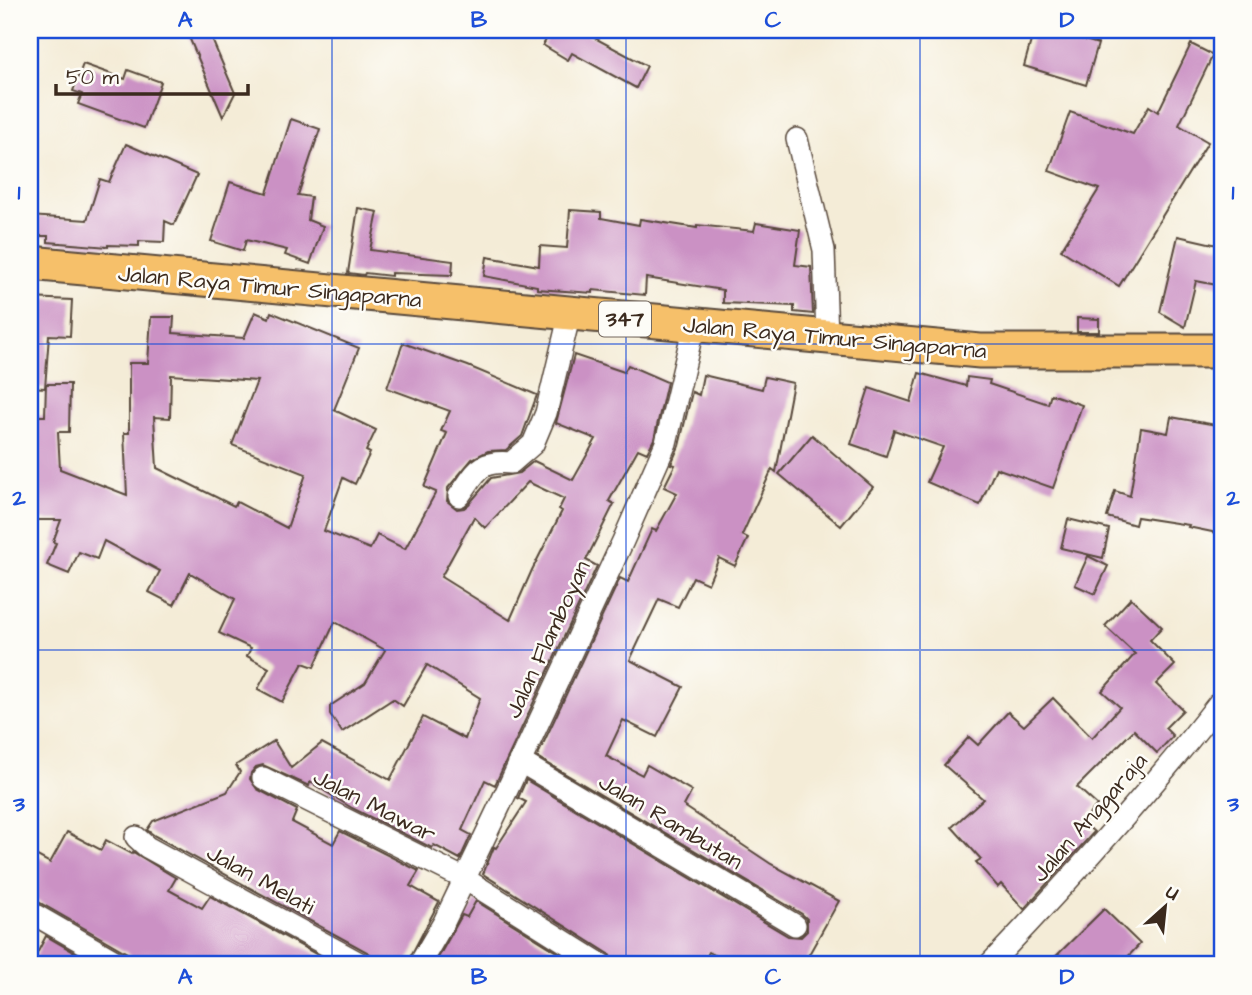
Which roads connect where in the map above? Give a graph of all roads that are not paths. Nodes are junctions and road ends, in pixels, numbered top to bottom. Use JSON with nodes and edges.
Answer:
{"nodes":[{"id":1,"x":797,"y":139,"type":"dead end"},
{"id":2,"x":30,"y":263,"type":"edge"},
{"id":3,"x":570,"y":313,"type":"junction"},
{"id":4,"x":694,"y":325,"type":"junction"},
{"id":5,"x":827,"y":337,"type":"junction"},
{"id":6,"x":1222,"y":351,"type":"edge"},
{"id":7,"x":459,"y":496,"type":"dead end"},
{"id":8,"x":1222,"y":699,"type":"edge"},
{"id":9,"x":519,"y":761,"type":"junction"},
{"id":10,"x":262,"y":778,"type":"dead end"},
{"id":11,"x":136,"y":837,"type":"dead end"},
{"id":12,"x":465,"y":879,"type":"junction"},
{"id":13,"x":30,"y":912,"type":"edge"},
{"id":14,"x":795,"y":925,"type":"dead end"},
{"id":15,"x":122,"y":965,"type":"edge"},
{"id":16,"x":363,"y":965,"type":"edge"},
{"id":17,"x":419,"y":965,"type":"edge"},
{"id":18,"x":602,"y":965,"type":"edge"},
{"id":19,"x":989,"y":965,"type":"edge"}],
"edges":[{"from":1,"to":5,"type":"street"},
{"from":2,"to":3,"type":"main road","name":"Jalan Raya Timur Singaparna","number":"347"},
{"from":3,"to":4,"type":"main road","name":"Jalan Raya Timur Singaparna","number":"347"},
{"from":3,"to":7,"type":"street"},
{"from":4,"to":5,"type":"main road","name":"Jalan Raya Timur Singaparna","number":"347"},
{"from":4,"to":9,"type":"street","name":"Jalan Flamboyan"},
{"from":5,"to":6,"type":"main road","name":"Jalan Raya Timur Singaparna","number":"347"},
{"from":8,"to":19,"type":"street","name":"Jalan Anggaraja"},
{"from":9,"to":12,"type":"street","name":"Jalan Flamboyan"},
{"from":9,"to":14,"type":"street","name":"Jalan Rambutan"},
{"from":10,"to":12,"type":"street","name":"Jalan Mawar"},
{"from":11,"to":16,"type":"street","name":"Jalan Melati"},
{"from":12,"to":17,"type":"street","name":"Jalan Flamboyan"},
{"from":12,"to":18,"type":"street","name":"Jalan Mawar"},
{"from":13,"to":15,"type":"street"}]}
